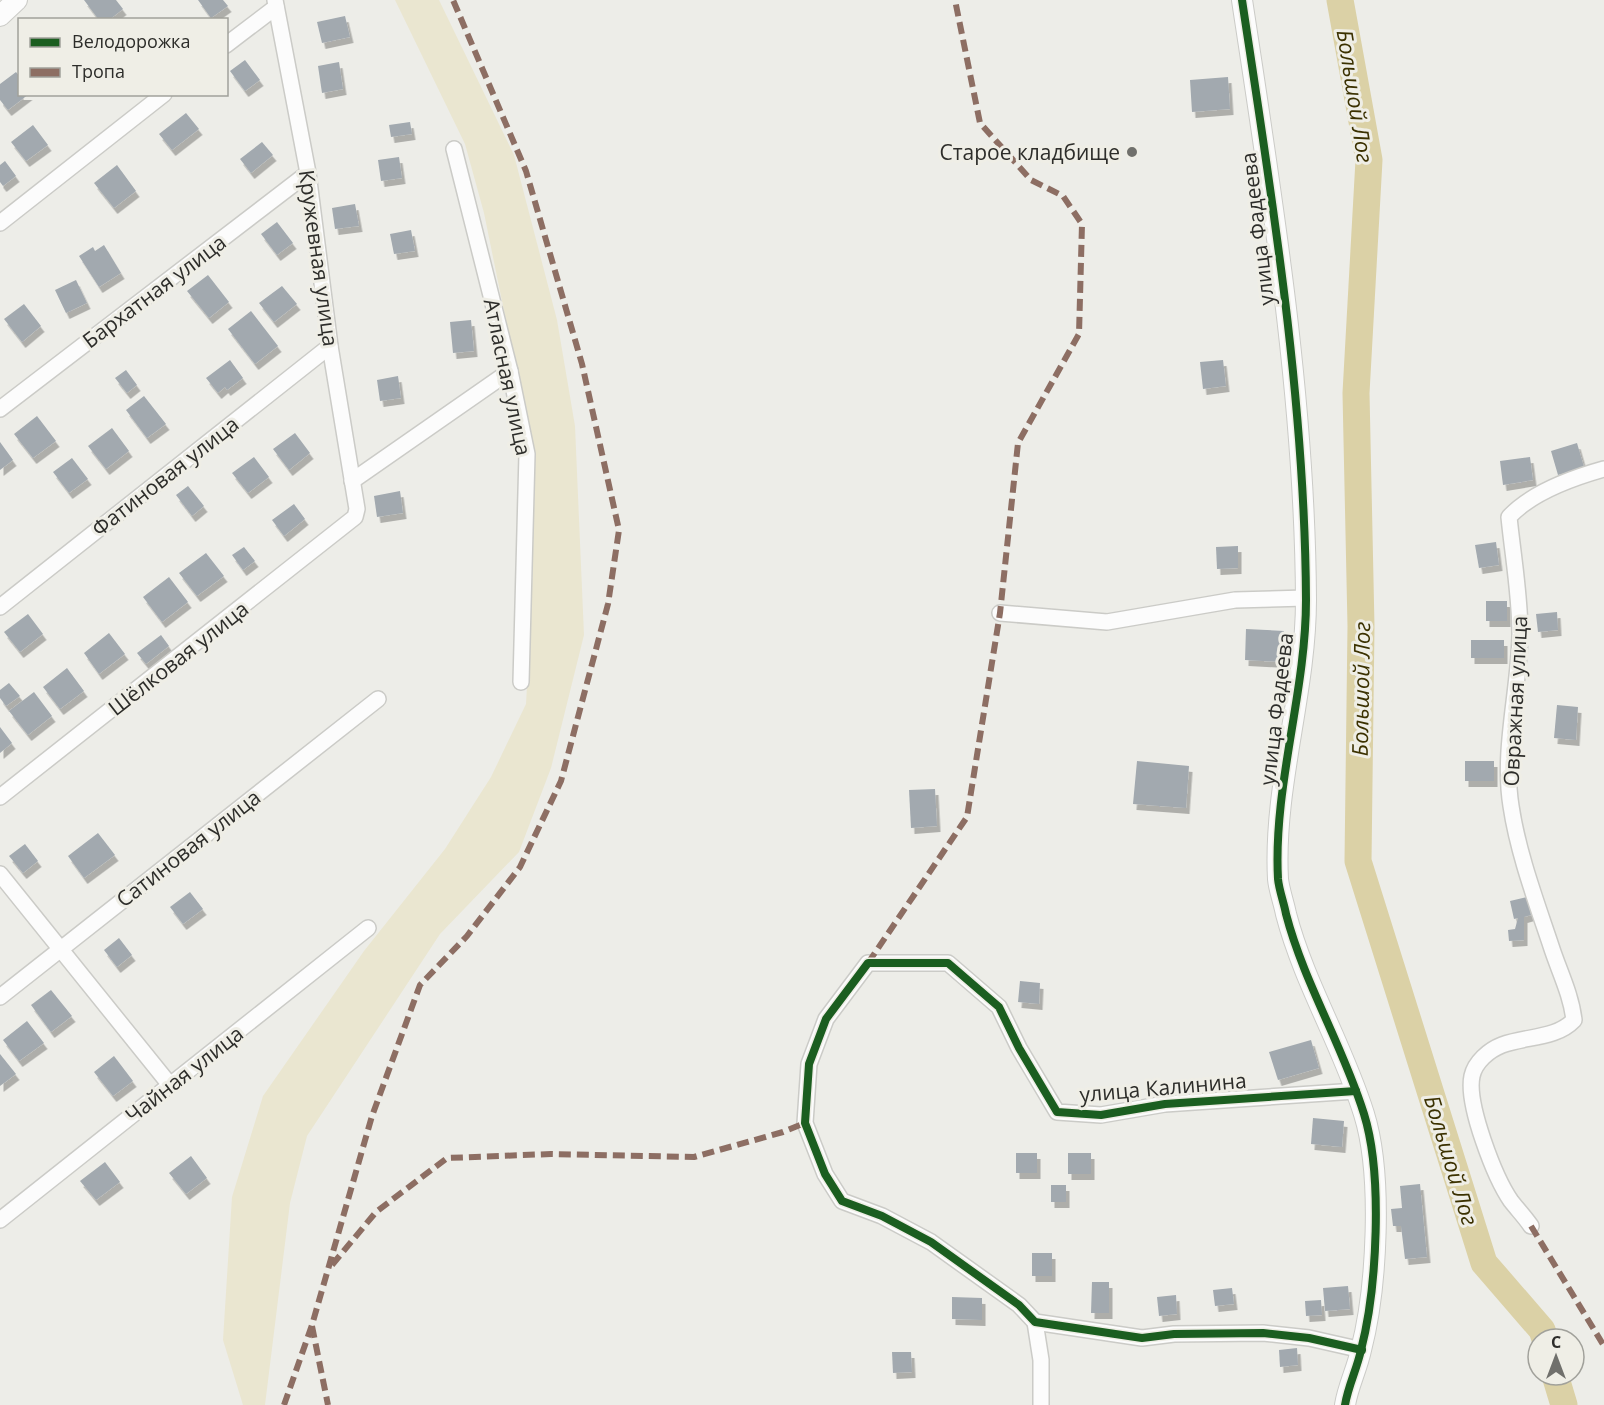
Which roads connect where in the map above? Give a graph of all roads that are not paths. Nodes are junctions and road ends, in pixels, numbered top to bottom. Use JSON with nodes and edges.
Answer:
{"nodes":[{"id":1,"x":17,"y":0,"type":"edge"},
{"id":2,"x":1242,"y":0,"type":"edge"},
{"id":3,"x":276,"y":3,"type":"edge"},
{"id":4,"x":0,"y":16,"type":"edge"},
{"id":5,"x":228,"y":43,"type":"edge"},
{"id":6,"x":161,"y":96,"type":"edge"},
{"id":7,"x":454,"y":149,"type":"dead end"},
{"id":8,"x":308,"y":173,"type":"junction"},
{"id":9,"x":0,"y":223,"type":"edge"},
{"id":10,"x":330,"y":346,"type":"junction"},
{"id":11,"x":510,"y":371,"type":"junction"},
{"id":12,"x":0,"y":409,"type":"edge"},
{"id":13,"x":1604,"y":469,"type":"edge"},
{"id":14,"x":352,"y":481,"type":"junction"},
{"id":15,"x":355,"y":517,"type":"joint"},
{"id":16,"x":1306,"y":598,"type":"junction"},
{"id":17,"x":0,"y":607,"type":"edge"},
{"id":18,"x":1000,"y":614,"type":"dead end"},
{"id":19,"x":521,"y":682,"type":"dead end"},
{"id":20,"x":378,"y":699,"type":"dead end"},
{"id":21,"x":0,"y":797,"type":"edge"},
{"id":22,"x":0,"y":874,"type":"edge"},
{"id":23,"x":368,"y":928,"type":"dead end"},
{"id":24,"x":60,"y":948,"type":"junction"},
{"id":25,"x":0,"y":997,"type":"edge"},
{"id":26,"x":170,"y":1085,"type":"junction"},
{"id":27,"x":1356,"y":1091,"type":"junction"},
{"id":28,"x":0,"y":1220,"type":"edge"},
{"id":29,"x":1531,"y":1226,"type":"dead end"},
{"id":30,"x":1035,"y":1322,"type":"junction"},
{"id":31,"x":1362,"y":1350,"type":"junction"},
{"id":32,"x":1041,"y":1405,"type":"edge"},
{"id":33,"x":1346,"y":1405,"type":"edge"}],
"edges":[{"from":1,"to":4,"type":"street"},
{"from":2,"to":16,"type":"street","name":"улица Фадеева"},
{"from":3,"to":5,"type":"street"},
{"from":3,"to":8,"type":"street","name":"Кружевная улица"},
{"from":6,"to":9,"type":"street"},
{"from":7,"to":11,"type":"street","name":"Атласная улица"},
{"from":8,"to":10,"type":"street","name":"Кружевная улица"},
{"from":8,"to":12,"type":"street","name":"Бархатная улица"},
{"from":10,"to":14,"type":"street","name":"Кружевная улица"},
{"from":10,"to":17,"type":"street","name":"Фатиновая улица"},
{"from":11,"to":14,"type":"street"},
{"from":11,"to":19,"type":"street","name":"Атласная улица"},
{"from":13,"to":29,"type":"street","name":"Овражная улица"},
{"from":14,"to":15,"type":"street","name":"Кружевная улица"},
{"from":15,"to":21,"type":"street","name":"Шёлковая улица"},
{"from":16,"to":18,"type":"street"},
{"from":16,"to":27,"type":"street","name":"улица Фадеева"},
{"from":20,"to":24,"type":"street","name":"Сатиновая улица"},
{"from":22,"to":24,"type":"street"},
{"from":23,"to":26,"type":"street","name":"Чайная улица"},
{"from":24,"to":25,"type":"street","name":"Сатиновая улица"},
{"from":24,"to":26,"type":"street"},
{"from":26,"to":28,"type":"street","name":"Чайная улица"},
{"from":27,"to":30,"type":"street","name":"улица Калинина"},
{"from":27,"to":31,"type":"street","name":"улица Фадеева"},
{"from":30,"to":31,"type":"street"},
{"from":30,"to":32,"type":"street"},
{"from":31,"to":33,"type":"street","name":"улица Фадеева"}]}
